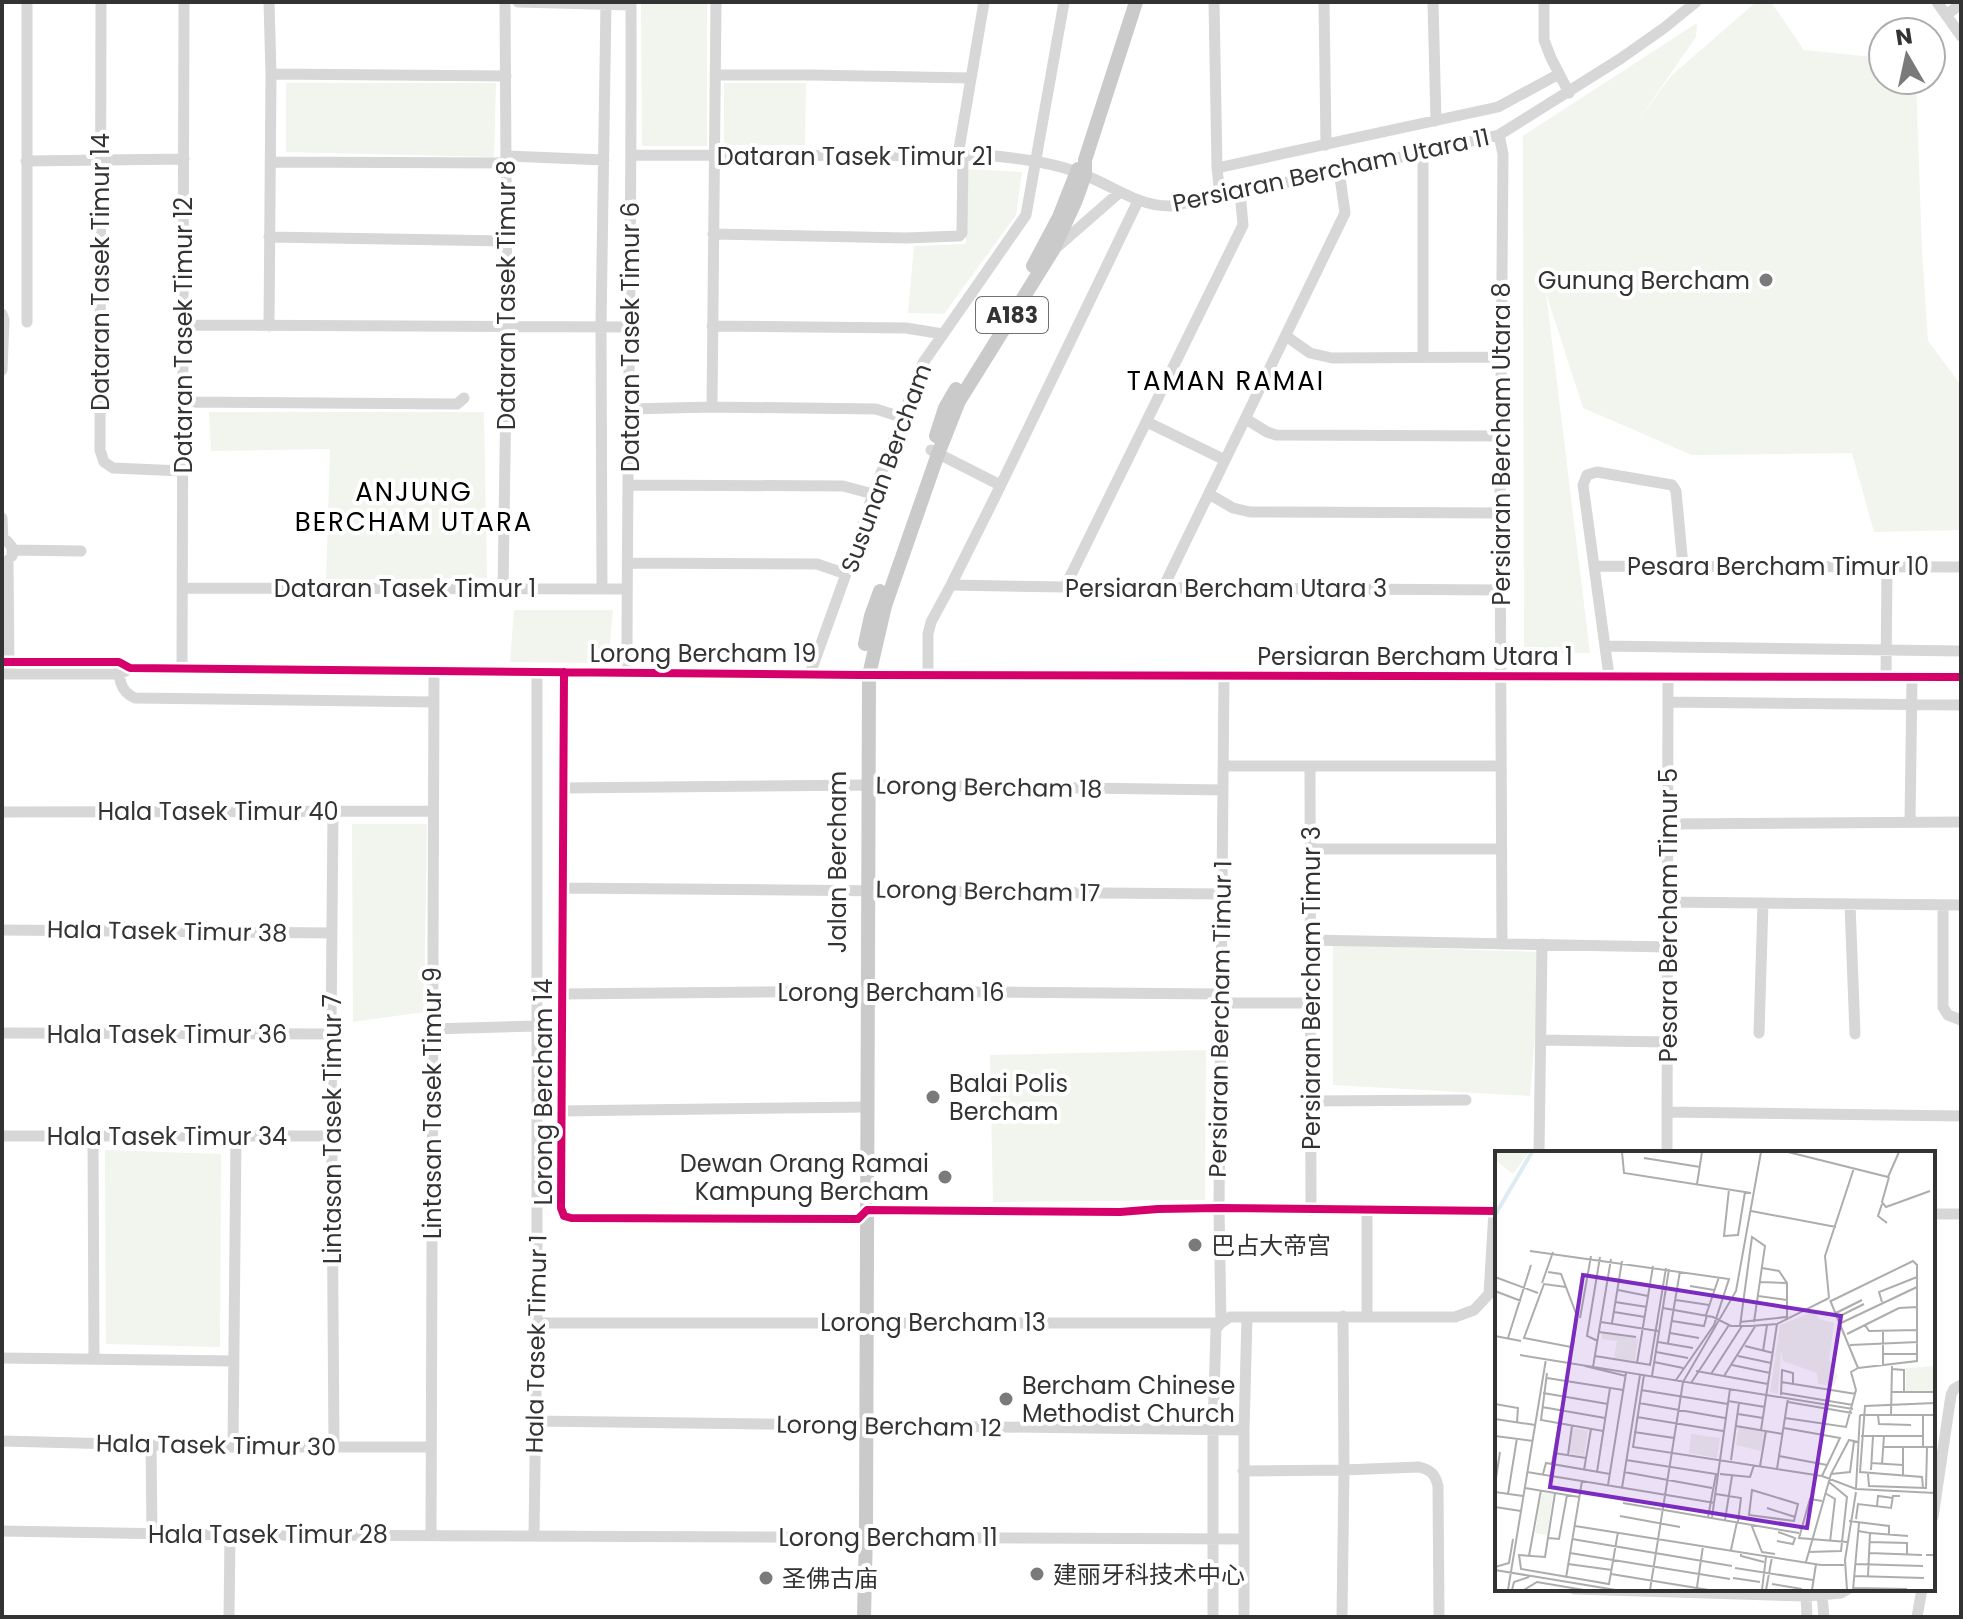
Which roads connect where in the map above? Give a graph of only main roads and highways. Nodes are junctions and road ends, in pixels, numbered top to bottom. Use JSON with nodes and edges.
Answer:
{"nodes":[{"id":1,"x":1136,"y":2,"type":"edge"},
{"id":2,"x":1082,"y":169,"type":"junction"},
{"id":3,"x":934,"y":452,"type":"junction"},
{"id":4,"x":862,"y":1538,"type":"junction"},
{"id":5,"x":857,"y":1617,"type":"edge"},
{"id":6,"x":864,"y":1617,"type":"edge"}],
"edges":[{"from":1,"to":2,"type":"main road","name":"Jalan Bercham","number":"A183"},
{"from":2,"to":3,"type":"main road","name":"Jalan Bercham","number":"A183"},
{"from":2,"to":3,"type":"main road","name":"Jalan Bercham","number":"A183"},
{"from":3,"to":4,"type":"main road","name":"Jalan Bercham","number":"A183"},
{"from":4,"to":5,"type":"main road","name":"Jalan Bercham","number":"A183"},
{"from":4,"to":6,"type":"main road","name":"Jalan Bercham","number":"A183"}]}
